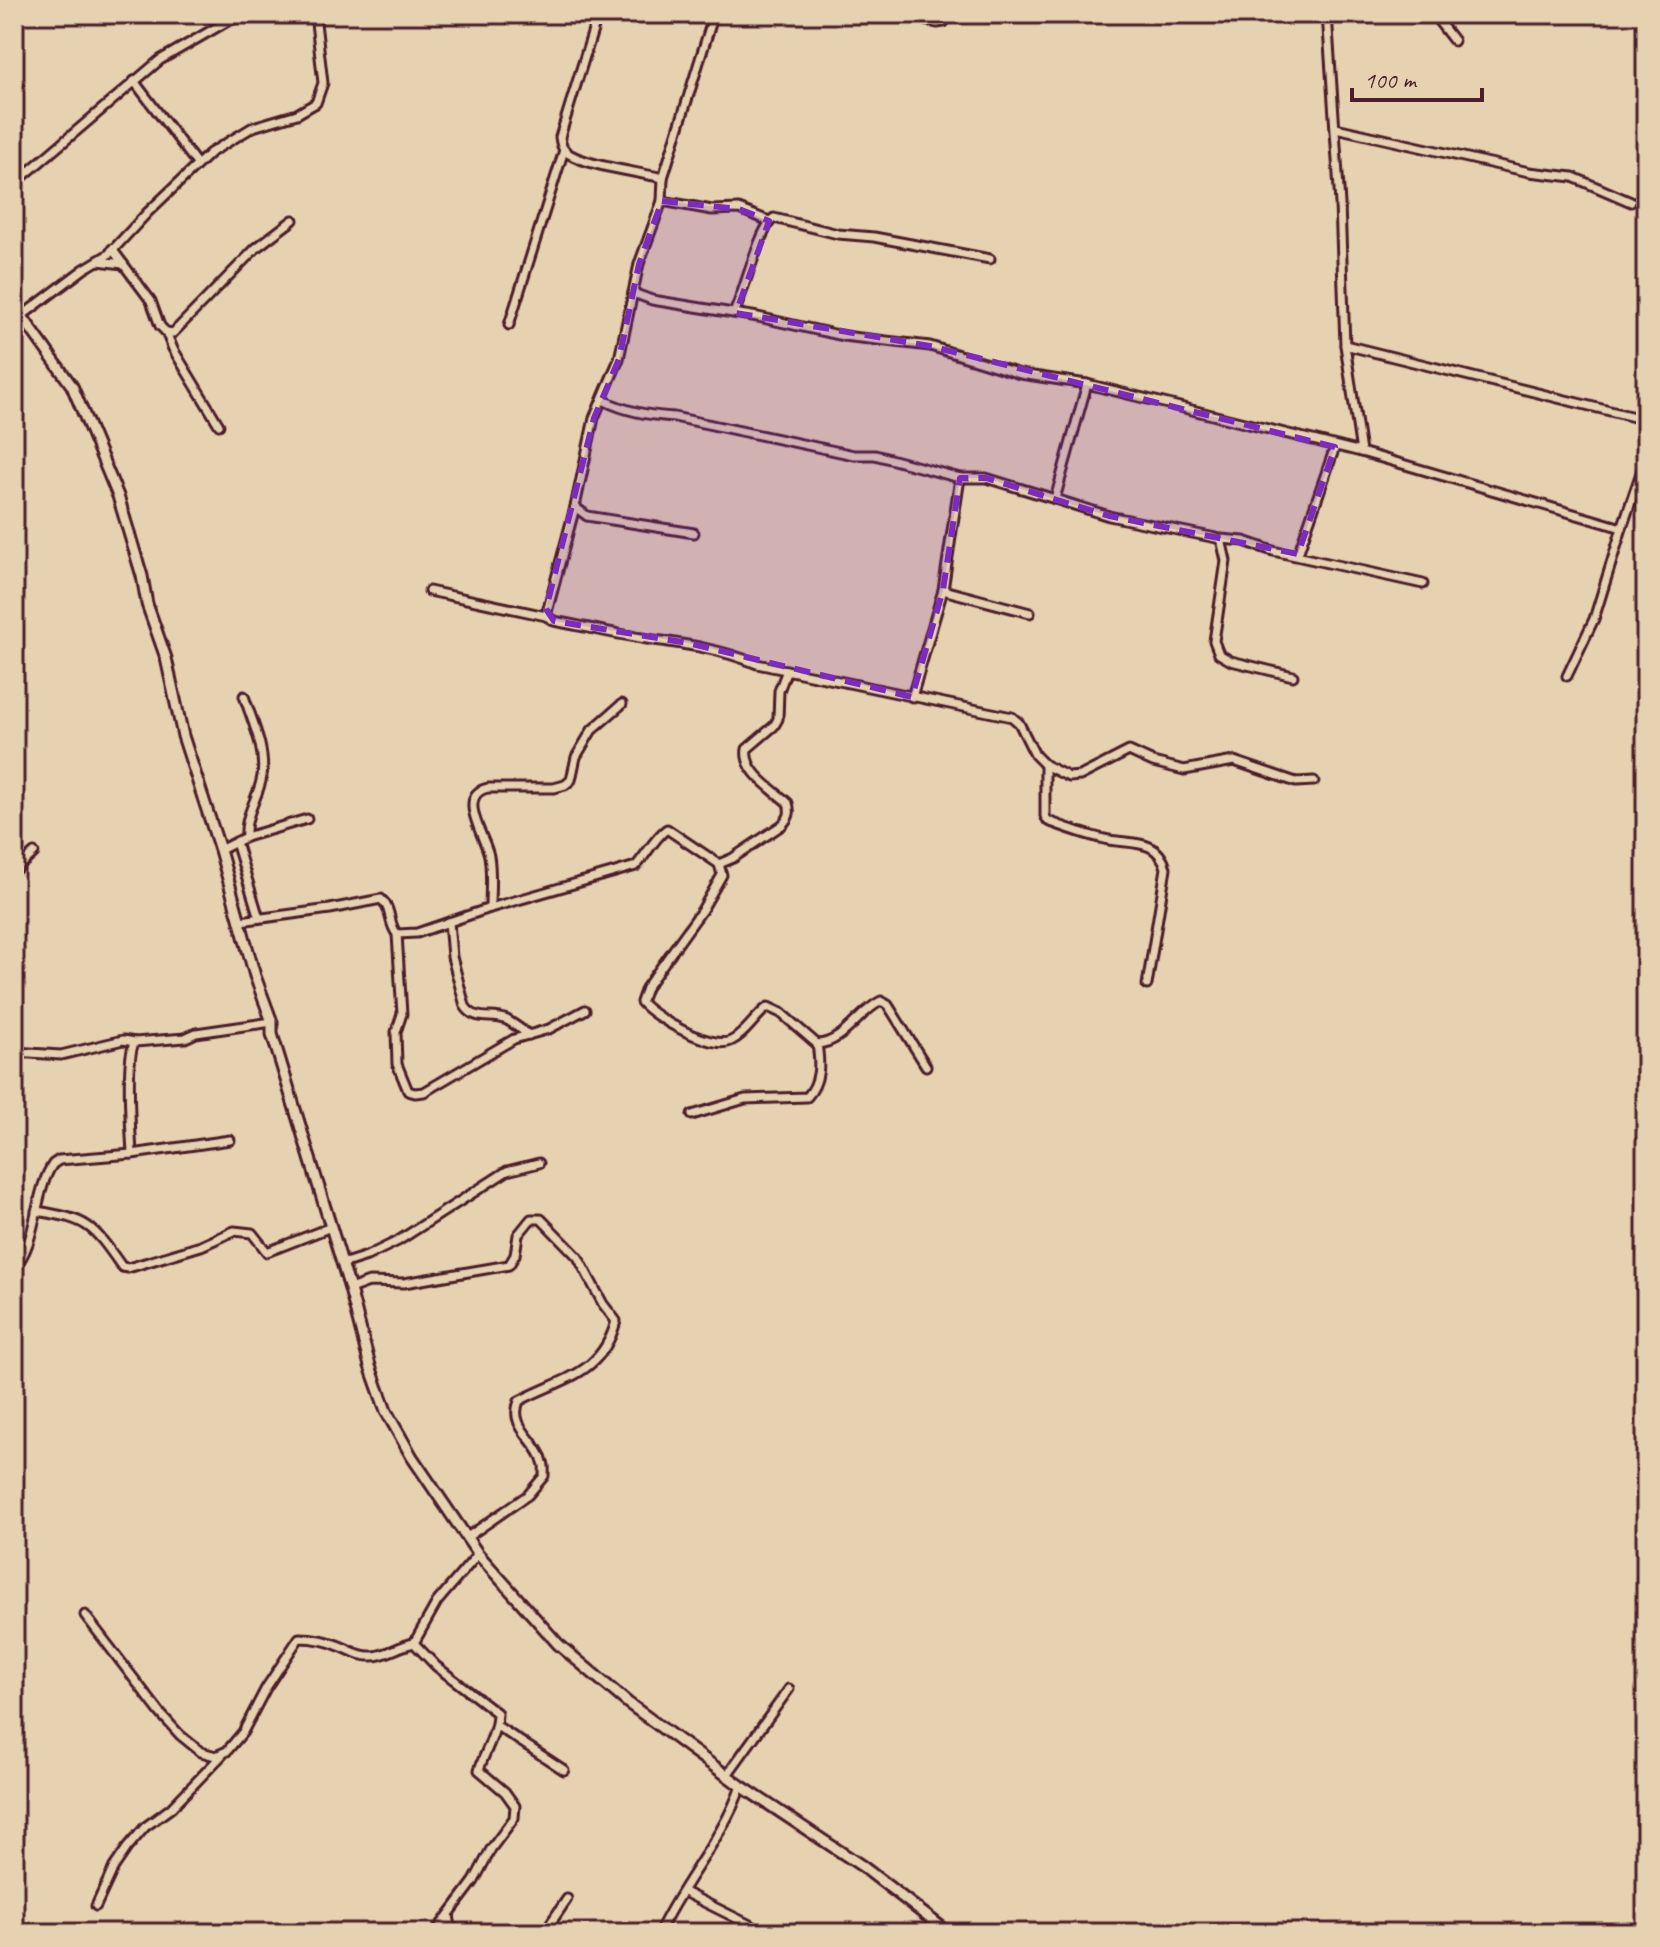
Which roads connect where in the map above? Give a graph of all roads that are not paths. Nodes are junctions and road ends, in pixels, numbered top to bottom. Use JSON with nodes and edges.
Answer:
{"nodes":[{"id":1,"x":246,"y":14,"type":"edge"},
{"id":2,"x":315,"y":14,"type":"edge"},
{"id":3,"x":598,"y":14,"type":"edge"},
{"id":4,"x":714,"y":14,"type":"edge"},
{"id":5,"x":897,"y":14,"type":"edge"},
{"id":6,"x":949,"y":14,"type":"edge"},
{"id":7,"x":1327,"y":14,"type":"edge"},
{"id":8,"x":1433,"y":14,"type":"edge"},
{"id":9,"x":1454,"y":41,"type":"dead end"},
{"id":10,"x":134,"y":81,"type":"junction"},
{"id":11,"x":1336,"y":128,"type":"junction"},
{"id":12,"x":564,"y":150,"type":"junction"},
{"id":13,"x":197,"y":164,"type":"junction"},
{"id":14,"x":663,"y":178,"type":"junction"},
{"id":15,"x":14,"y":184,"type":"edge"},
{"id":16,"x":662,"y":201,"type":"junction"},
{"id":17,"x":1631,"y":202,"type":"dead end"},
{"id":18,"x":293,"y":220,"type":"dead end"},
{"id":19,"x":769,"y":221,"type":"junction"},
{"id":20,"x":112,"y":249,"type":"junction"},
{"id":21,"x":990,"y":259,"type":"dead end"},
{"id":22,"x":98,"y":261,"type":"junction"},
{"id":23,"x":123,"y":264,"type":"junction"},
{"id":24,"x":633,"y":293,"type":"junction"},
{"id":25,"x":14,"y":305,"type":"edge"},
{"id":26,"x":734,"y":313,"type":"junction"},
{"id":27,"x":23,"y":315,"type":"junction"},
{"id":28,"x":509,"y":325,"type":"dead end"},
{"id":29,"x":166,"y":332,"type":"junction"},
{"id":30,"x":1345,"y":345,"type":"junction"},
{"id":31,"x":1087,"y":384,"type":"junction"},
{"id":32,"x":603,"y":400,"type":"junction"},
{"id":33,"x":1646,"y":420,"type":"edge"},
{"id":34,"x":219,"y":425,"type":"dead end"},
{"id":35,"x":1335,"y":447,"type":"junction"},
{"id":36,"x":1361,"y":452,"type":"junction"},
{"id":37,"x":1646,"y":458,"type":"edge"},
{"id":38,"x":960,"y":478,"type":"junction"},
{"id":39,"x":1055,"y":499,"type":"junction"},
{"id":40,"x":575,"y":507,"type":"junction"},
{"id":41,"x":1622,"y":528,"type":"junction"},
{"id":42,"x":694,"y":533,"type":"dead end"},
{"id":43,"x":1221,"y":539,"type":"junction"},
{"id":44,"x":1298,"y":554,"type":"junction"},
{"id":45,"x":1423,"y":584,"type":"dead end"},
{"id":46,"x":943,"y":590,"type":"junction"},
{"id":47,"x":429,"y":591,"type":"dead end"},
{"id":48,"x":1030,"y":613,"type":"dead end"},
{"id":49,"x":546,"y":616,"type":"junction"},
{"id":50,"x":787,"y":670,"type":"junction"},
{"id":51,"x":1293,"y":676,"type":"dead end"},
{"id":52,"x":1567,"y":676,"type":"dead end"},
{"id":53,"x":244,"y":696,"type":"dead end"},
{"id":54,"x":912,"y":697,"type":"junction"},
{"id":55,"x":622,"y":704,"type":"dead end"},
{"id":56,"x":1045,"y":765,"type":"junction"},
{"id":57,"x":1314,"y":781,"type":"dead end"},
{"id":58,"x":307,"y":819,"type":"dead end"},
{"id":59,"x":246,"y":837,"type":"junction"},
{"id":60,"x":236,"y":842,"type":"junction"},
{"id":61,"x":220,"y":850,"type":"junction"},
{"id":62,"x":34,"y":853,"type":"dead end"},
{"id":63,"x":719,"y":864,"type":"junction"},
{"id":64,"x":14,"y":871,"type":"edge"},
{"id":65,"x":490,"y":908,"type":"junction"},
{"id":66,"x":259,"y":918,"type":"junction"},
{"id":67,"x":240,"y":921,"type":"junction"},
{"id":68,"x":449,"y":922,"type":"junction"},
{"id":69,"x":397,"y":934,"type":"junction"},
{"id":70,"x":1147,"y":985,"type":"dead end"},
{"id":71,"x":585,"y":1010,"type":"dead end"},
{"id":72,"x":272,"y":1022,"type":"junction"},
{"id":73,"x":529,"y":1035,"type":"junction"},
{"id":74,"x":135,"y":1042,"type":"junction"},
{"id":75,"x":817,"y":1044,"type":"junction"},
{"id":76,"x":14,"y":1052,"type":"edge"},
{"id":77,"x":926,"y":1066,"type":"dead end"},
{"id":78,"x":692,"y":1115,"type":"dead end"},
{"id":79,"x":230,"y":1140,"type":"dead end"},
{"id":80,"x":132,"y":1154,"type":"junction"},
{"id":81,"x":539,"y":1163,"type":"dead end"},
{"id":82,"x":36,"y":1211,"type":"junction"},
{"id":83,"x":331,"y":1227,"type":"junction"},
{"id":84,"x":342,"y":1264,"type":"junction"},
{"id":85,"x":14,"y":1267,"type":"edge"},
{"id":86,"x":350,"y":1289,"type":"junction"},
{"id":87,"x":466,"y":1538,"type":"junction"},
{"id":88,"x":478,"y":1554,"type":"junction"},
{"id":89,"x":85,"y":1615,"type":"dead end"},
{"id":90,"x":414,"y":1643,"type":"junction"},
{"id":91,"x":789,"y":1689,"type":"dead end"},
{"id":92,"x":497,"y":1726,"type":"junction"},
{"id":93,"x":227,"y":1751,"type":"junction"},
{"id":94,"x":564,"y":1770,"type":"dead end"},
{"id":95,"x":727,"y":1775,"type":"junction"},
{"id":96,"x":741,"y":1786,"type":"junction"},
{"id":97,"x":684,"y":1892,"type":"junction"},
{"id":98,"x":567,"y":1899,"type":"dead end"},
{"id":99,"x":96,"y":1906,"type":"dead end"},
{"id":100,"x":449,"y":1915,"type":"junction"},
{"id":101,"x":435,"y":1933,"type":"edge"},
{"id":102,"x":457,"y":1933,"type":"edge"},
{"id":103,"x":544,"y":1933,"type":"edge"},
{"id":104,"x":659,"y":1933,"type":"edge"},
{"id":105,"x":766,"y":1933,"type":"edge"},
{"id":106,"x":949,"y":1933,"type":"edge"}],
"edges":[{"from":1,"to":10,"type":"street"},
{"from":2,"to":13,"type":"street"},
{"from":3,"to":12,"type":"street"},
{"from":4,"to":14,"type":"street"},
{"from":5,"to":6,"type":"street"},
{"from":7,"to":11,"type":"street"},
{"from":8,"to":9,"type":"street"},
{"from":10,"to":13,"type":"street"},
{"from":10,"to":15,"type":"street"},
{"from":11,"to":17,"type":"street"},
{"from":11,"to":30,"type":"street"},
{"from":12,"to":14,"type":"street"},
{"from":12,"to":28,"type":"street"},
{"from":13,"to":20,"type":"street"},
{"from":14,"to":16,"type":"street"},
{"from":16,"to":19,"type":"street"},
{"from":16,"to":24,"type":"street"},
{"from":18,"to":29,"type":"street"},
{"from":19,"to":21,"type":"street"},
{"from":19,"to":26,"type":"street"},
{"from":20,"to":22,"type":"street"},
{"from":20,"to":23,"type":"street"},
{"from":22,"to":23,"type":"street"},
{"from":22,"to":27,"type":"street"},
{"from":23,"to":29,"type":"street"},
{"from":24,"to":26,"type":"street"},
{"from":24,"to":32,"type":"street"},
{"from":25,"to":27,"type":"street"},
{"from":26,"to":31,"type":"street"},
{"from":27,"to":61,"type":"street"},
{"from":29,"to":34,"type":"street"},
{"from":30,"to":33,"type":"street"},
{"from":30,"to":36,"type":"street"},
{"from":31,"to":35,"type":"street"},
{"from":31,"to":39,"type":"street"},
{"from":32,"to":38,"type":"street"},
{"from":32,"to":40,"type":"street"},
{"from":35,"to":36,"type":"street"},
{"from":35,"to":44,"type":"street"},
{"from":36,"to":41,"type":"street"},
{"from":37,"to":41,"type":"street"},
{"from":38,"to":39,"type":"street"},
{"from":38,"to":46,"type":"street"},
{"from":39,"to":43,"type":"street"},
{"from":40,"to":42,"type":"street"},
{"from":40,"to":49,"type":"street"},
{"from":41,"to":52,"type":"street"},
{"from":43,"to":44,"type":"street"},
{"from":43,"to":51,"type":"street"},
{"from":44,"to":45,"type":"street"},
{"from":46,"to":48,"type":"street"},
{"from":46,"to":54,"type":"street"},
{"from":47,"to":49,"type":"street"},
{"from":49,"to":50,"type":"street"},
{"from":50,"to":54,"type":"street"},
{"from":50,"to":63,"type":"street"},
{"from":53,"to":59,"type":"street"},
{"from":54,"to":56,"type":"street"},
{"from":55,"to":65,"type":"street"},
{"from":56,"to":57,"type":"street"},
{"from":56,"to":70,"type":"street"},
{"from":58,"to":59,"type":"street"},
{"from":59,"to":60,"type":"street"},
{"from":60,"to":61,"type":"street"},
{"from":60,"to":66,"type":"street"},
{"from":61,"to":67,"type":"street"},
{"from":62,"to":64,"type":"street"},
{"from":63,"to":65,"type":"street"},
{"from":63,"to":75,"type":"street"},
{"from":65,"to":68,"type":"street"},
{"from":66,"to":67,"type":"street"},
{"from":66,"to":69,"type":"street"},
{"from":67,"to":72,"type":"street"},
{"from":68,"to":69,"type":"street"},
{"from":68,"to":73,"type":"street"},
{"from":69,"to":73,"type":"street"},
{"from":71,"to":73,"type":"street"},
{"from":72,"to":74,"type":"street"},
{"from":72,"to":83,"type":"street"},
{"from":74,"to":76,"type":"street"},
{"from":74,"to":80,"type":"street"},
{"from":75,"to":77,"type":"street"},
{"from":75,"to":78,"type":"street"},
{"from":79,"to":80,"type":"street"},
{"from":80,"to":82,"type":"street"},
{"from":81,"to":84,"type":"street"},
{"from":82,"to":83,"type":"street"},
{"from":82,"to":85,"type":"street"},
{"from":83,"to":84,"type":"street"},
{"from":84,"to":86,"type":"street"},
{"from":86,"to":87,"type":"street"},
{"from":86,"to":87,"type":"street"},
{"from":87,"to":88,"type":"street"},
{"from":88,"to":90,"type":"street"},
{"from":88,"to":95,"type":"street"},
{"from":89,"to":93,"type":"street"},
{"from":90,"to":92,"type":"street"},
{"from":90,"to":93,"type":"street"},
{"from":91,"to":95,"type":"street"},
{"from":92,"to":94,"type":"street"},
{"from":92,"to":100,"type":"street"},
{"from":93,"to":99,"type":"street"},
{"from":95,"to":96,"type":"street"},
{"from":96,"to":97,"type":"street"},
{"from":96,"to":106,"type":"street"},
{"from":97,"to":104,"type":"street"},
{"from":97,"to":105,"type":"street"},
{"from":98,"to":103,"type":"street"},
{"from":100,"to":101,"type":"street"},
{"from":100,"to":102,"type":"street"}]}
